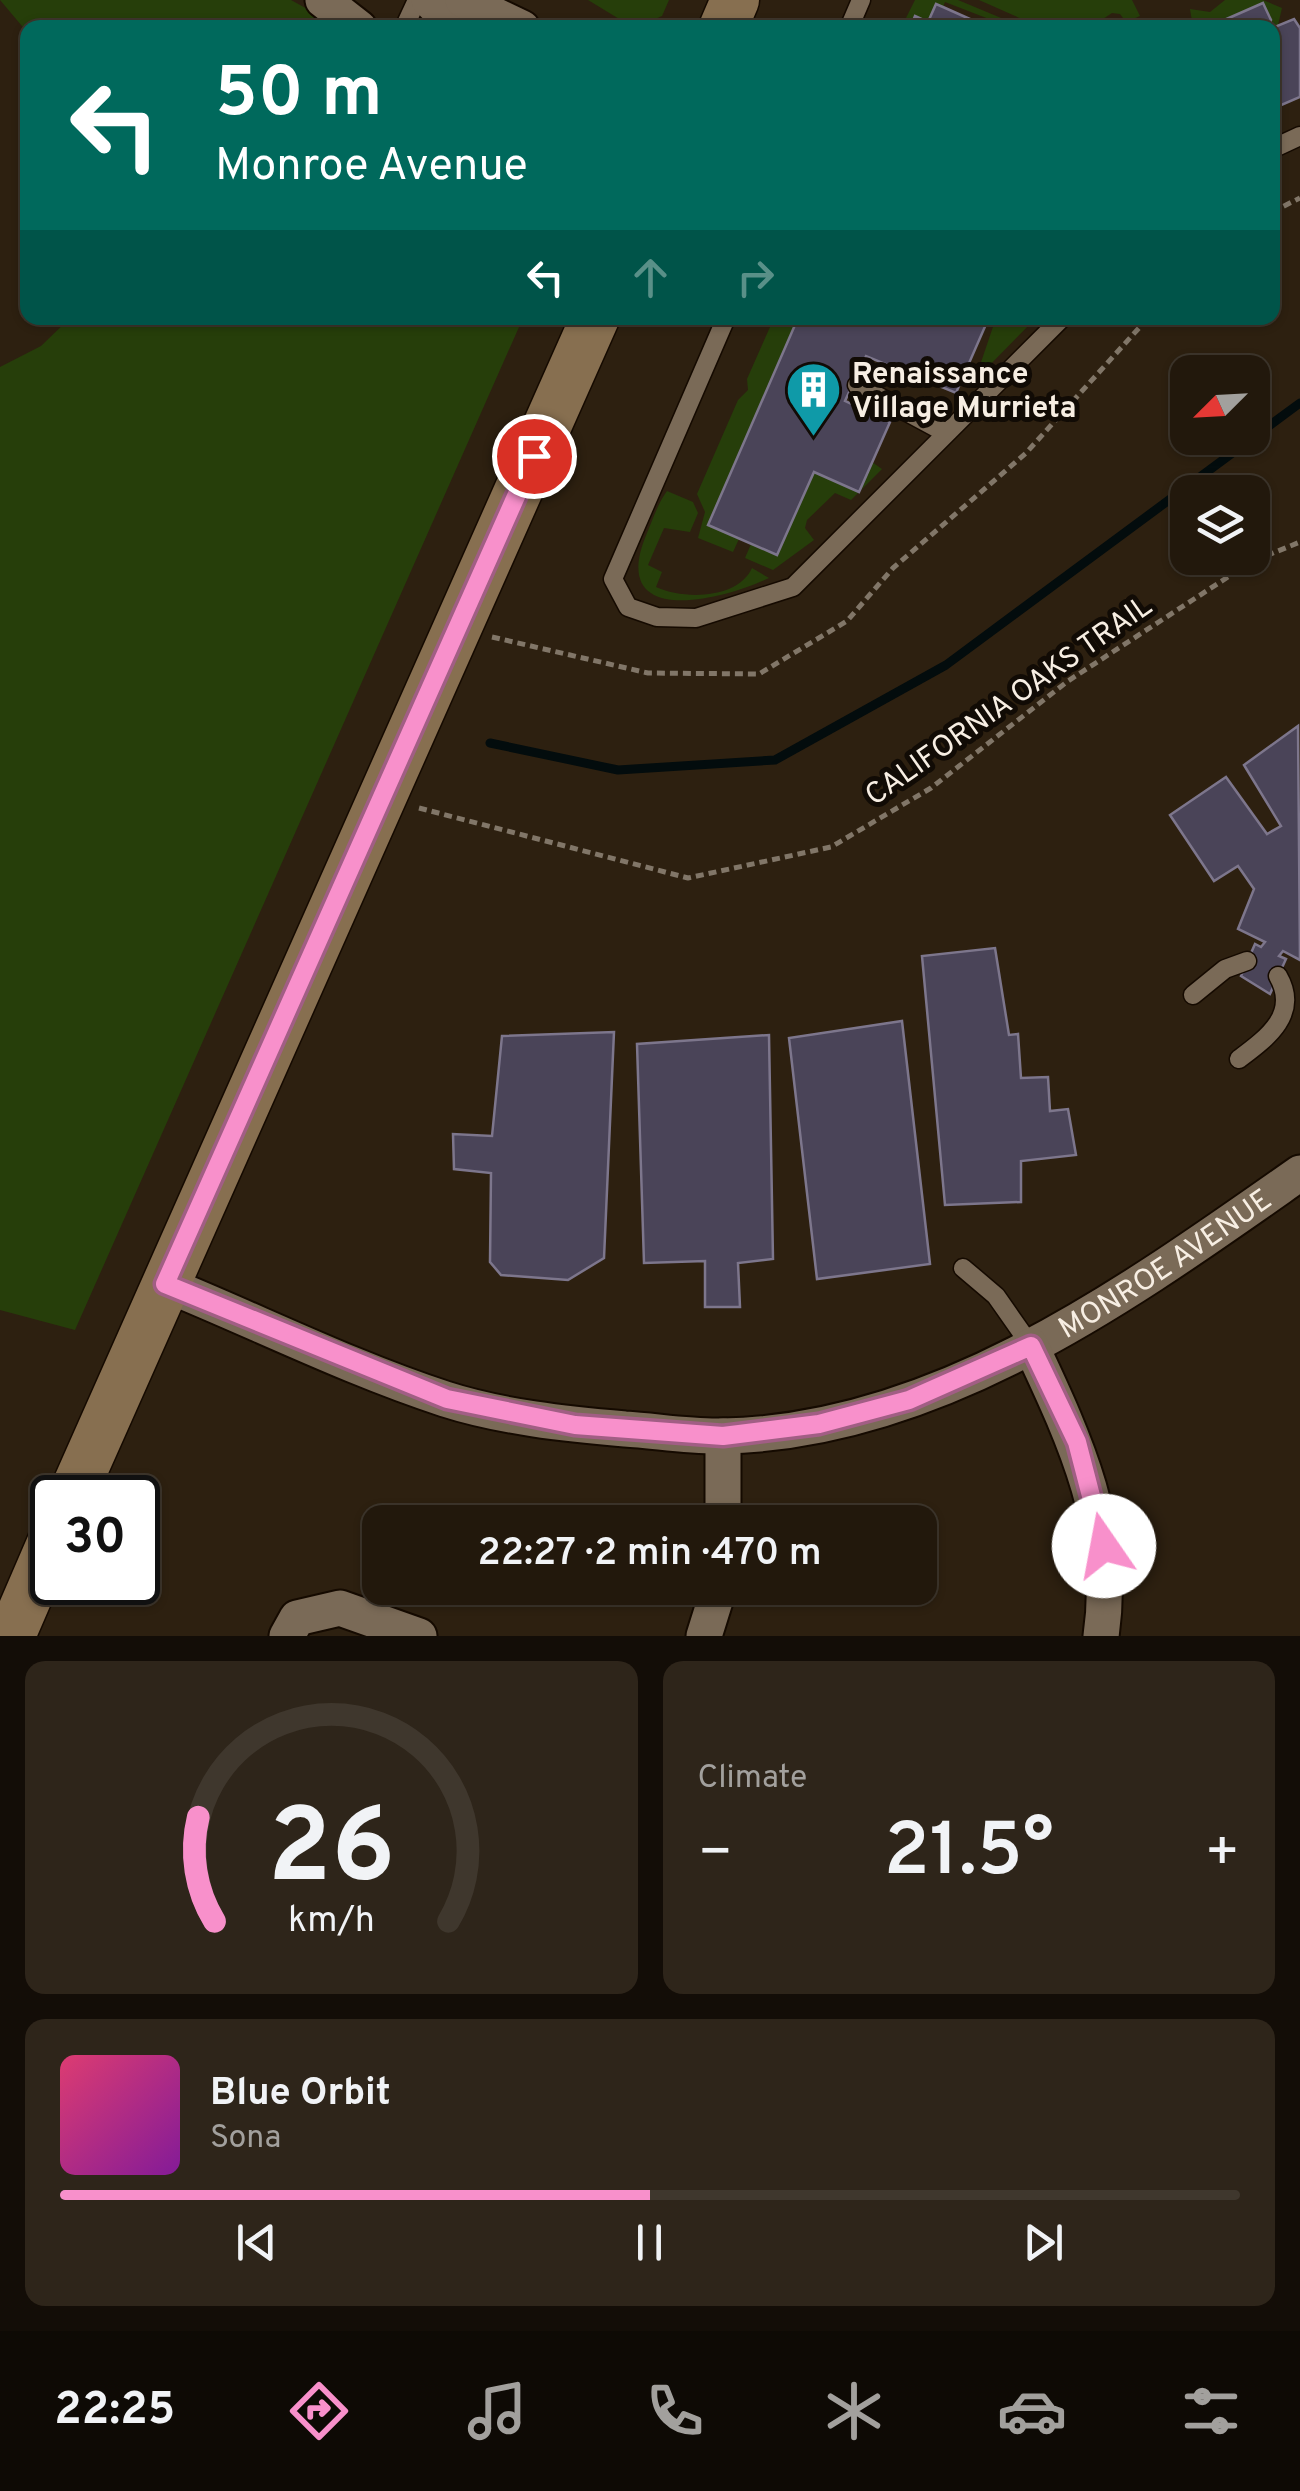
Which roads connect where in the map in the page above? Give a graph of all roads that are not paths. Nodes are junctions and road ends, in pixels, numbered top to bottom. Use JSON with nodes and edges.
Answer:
{"nodes":[{"id":1,"x":323,"y":0,"type":"edge"},
{"id":2,"x":429,"y":0,"type":"edge"},
{"id":3,"x":463,"y":0,"type":"edge"},
{"id":4,"x":349,"y":20,"type":"edge"},
{"id":5,"x":453,"y":20,"type":"edge"},
{"id":6,"x":505,"y":20,"type":"edge"},
{"id":7,"x":592,"y":325,"type":"edge"},
{"id":8,"x":723,"y":325,"type":"edge"},
{"id":9,"x":1055,"y":325,"type":"edge"},
{"id":10,"x":857,"y":385,"type":"dead end"},
{"id":11,"x":946,"y":433,"type":"junction"},
{"id":12,"x":1248,"y":961,"type":"dead end"},
{"id":13,"x":1278,"y":976,"type":"dead end"},
{"id":14,"x":1193,"y":995,"type":"dead end"},
{"id":15,"x":1239,"y":1059,"type":"dead end"},
{"id":16,"x":1300,"y":1173,"type":"edge"},
{"id":17,"x":963,"y":1268,"type":"dead end"},
{"id":18,"x":165,"y":1284,"type":"junction"},
{"id":19,"x":1031,"y":1346,"type":"junction"},
{"id":20,"x":723,"y":1436,"type":"junction"},
{"id":21,"x":82,"y":1475,"type":"edge"},
{"id":22,"x":723,"y":1505,"type":"edge"},
{"id":23,"x":30,"y":1592,"type":"edge"},
{"id":24,"x":714,"y":1605,"type":"edge"},
{"id":25,"x":11,"y":1636,"type":"edge"},
{"id":26,"x":288,"y":1636,"type":"edge"},
{"id":27,"x":420,"y":1636,"type":"edge"},
{"id":28,"x":704,"y":1636,"type":"edge"},
{"id":29,"x":1102,"y":1636,"type":"edge"}],
"edges":[{"from":1,"to":4,"type":"street"},
{"from":2,"to":5,"type":"street"},
{"from":3,"to":6,"type":"street"},
{"from":7,"to":18,"type":"main road"},
{"from":8,"to":11,"type":"lane"},
{"from":9,"to":11,"type":"lane"},
{"from":10,"to":11,"type":"lane"},
{"from":12,"to":14,"type":"lane"},
{"from":13,"to":15,"type":"lane"},
{"from":16,"to":19,"type":"street","name":"MONROE AVENUE"},
{"from":17,"to":19,"type":"lane"},
{"from":18,"to":20,"type":"street","name":"MONROE AVENUE"},
{"from":18,"to":21,"type":"main road"},
{"from":19,"to":20,"type":"street","name":"MONROE AVENUE"},
{"from":19,"to":29,"type":"street"},
{"from":20,"to":22,"type":"street"},
{"from":23,"to":25,"type":"main road"},
{"from":24,"to":28,"type":"street"},
{"from":26,"to":27,"type":"street"}]}
